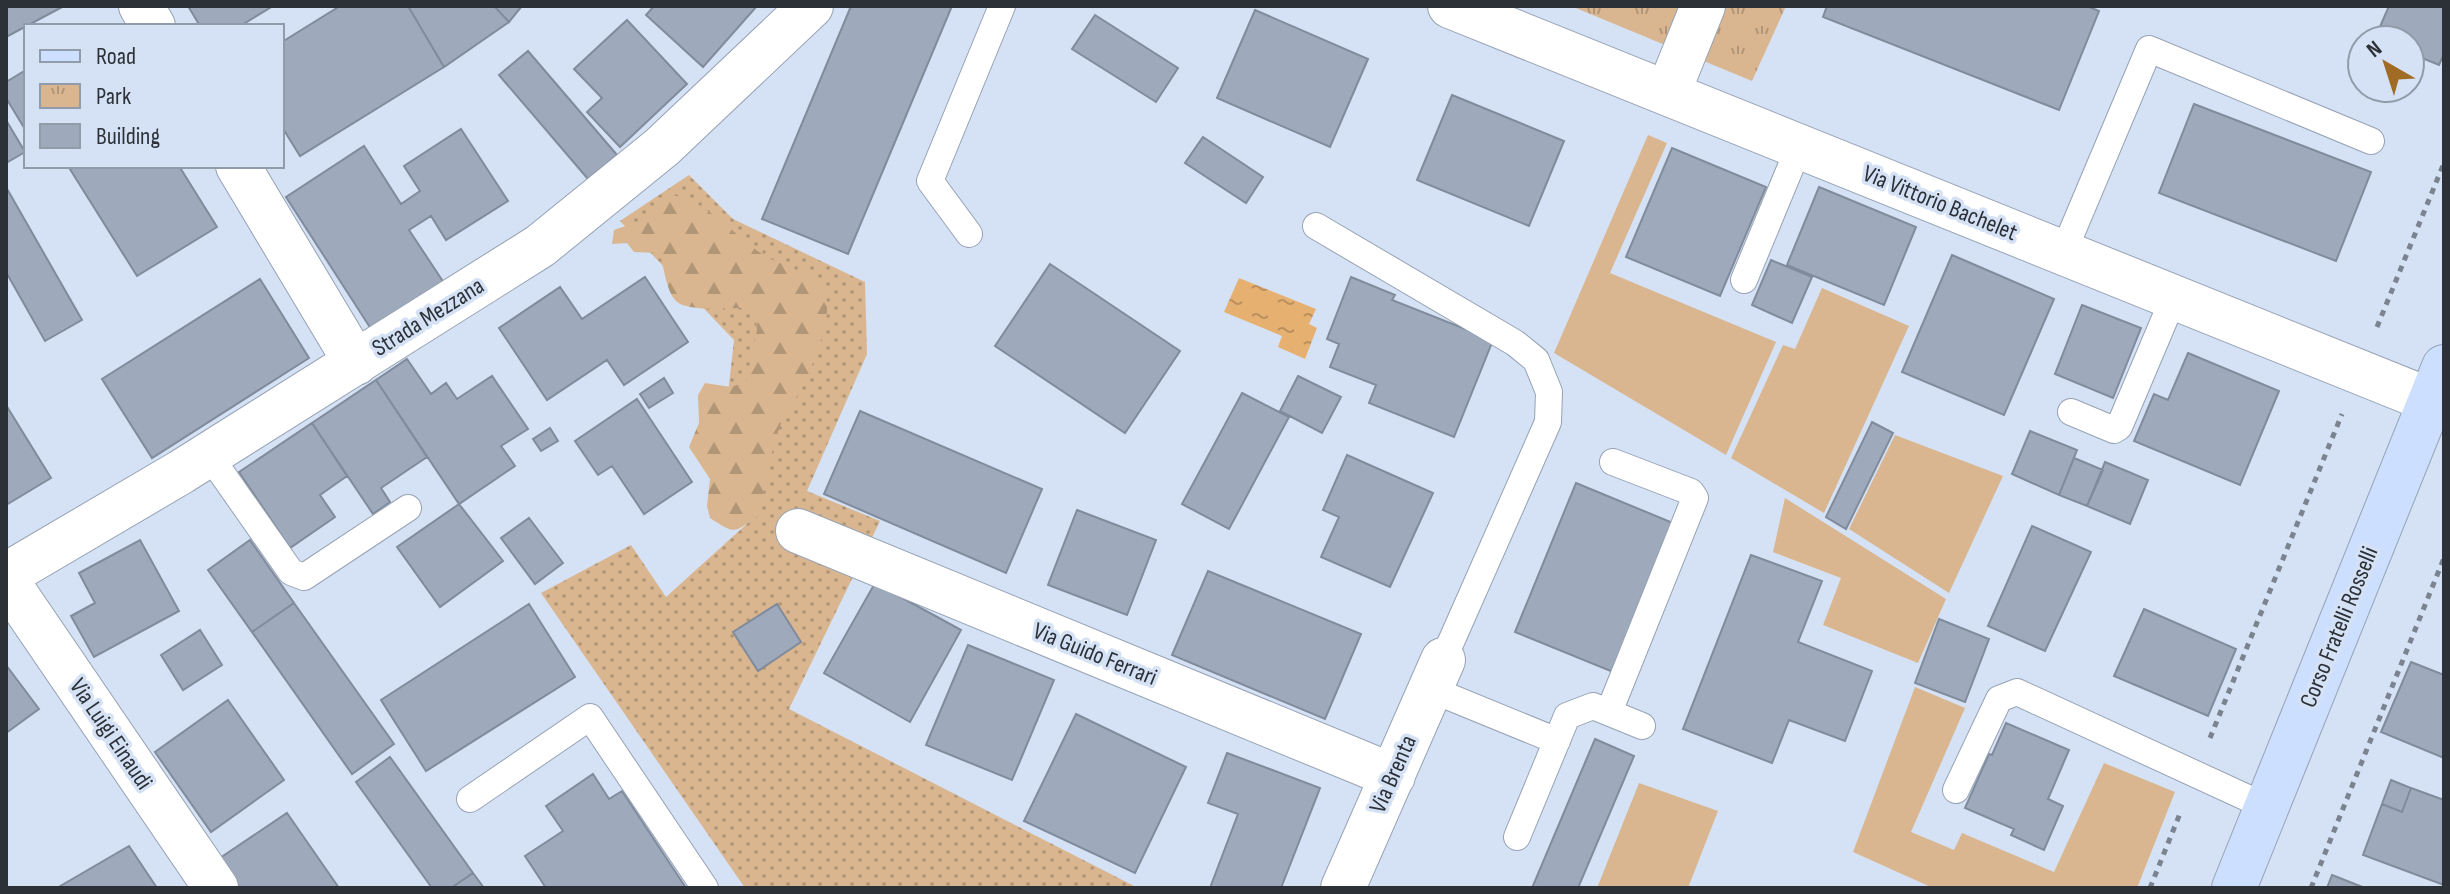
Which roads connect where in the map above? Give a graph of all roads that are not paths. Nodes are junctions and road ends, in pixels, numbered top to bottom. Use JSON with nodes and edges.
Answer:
{"nodes":[{"id":1,"x":141,"y":6,"type":"edge"},
{"id":2,"x":811,"y":6,"type":"edge"},
{"id":3,"x":1002,"y":6,"type":"edge"},
{"id":4,"x":1450,"y":6,"type":"edge"},
{"id":5,"x":1703,"y":6,"type":"edge"},
{"id":6,"x":152,"y":24,"type":"edge"},
{"id":7,"x":1668,"y":93,"type":"junction"},
{"id":8,"x":2371,"y":141,"type":"dead end"},
{"id":9,"x":1799,"y":147,"type":"junction"},
{"id":10,"x":239,"y":168,"type":"edge"},
{"id":11,"x":1316,"y":226,"type":"dead end"},
{"id":12,"x":969,"y":234,"type":"dead end"},
{"id":13,"x":2063,"y":253,"type":"junction"},
{"id":14,"x":1744,"y":280,"type":"dead end"},
{"id":15,"x":2174,"y":297,"type":"junction"},
{"id":16,"x":356,"y":363,"type":"junction"},
{"id":17,"x":2439,"y":391,"type":"edge"},
{"id":18,"x":2071,"y":412,"type":"dead end"},
{"id":19,"x":209,"y":455,"type":"junction"},
{"id":20,"x":1613,"y":462,"type":"dead end"},
{"id":21,"x":408,"y":508,"type":"dead end"},
{"id":22,"x":798,"y":531,"type":"dead end"},
{"id":23,"x":6,"y":578,"type":"edge"},
{"id":24,"x":1437,"y":674,"type":"junction"},
{"id":25,"x":1609,"y":712,"type":"junction"},
{"id":26,"x":1642,"y":726,"type":"dead end"},
{"id":27,"x":1557,"y":741,"type":"junction"},
{"id":28,"x":1393,"y":776,"type":"junction"},
{"id":29,"x":1956,"y":790,"type":"dead end"},
{"id":30,"x":470,"y":799,"type":"dead end"},
{"id":31,"x":2267,"y":807,"type":"junction"},
{"id":32,"x":1517,"y":837,"type":"dead end"},
{"id":33,"x":216,"y":888,"type":"edge"},
{"id":34,"x":705,"y":888,"type":"edge"},
{"id":35,"x":1343,"y":888,"type":"edge"},
{"id":36,"x":2234,"y":888,"type":"edge"}],
"edges":[{"from":1,"to":6,"type":"street"},
{"from":2,"to":16,"type":"street","name":"Strada Mezzana"},
{"from":3,"to":12,"type":"lane"},
{"from":4,"to":7,"type":"street","name":"Via Vittorio Bachelet"},
{"from":5,"to":7,"type":"street"},
{"from":7,"to":9,"type":"street","name":"Via Vittorio Bachelet"},
{"from":8,"to":13,"type":"lane"},
{"from":9,"to":13,"type":"street","name":"Via Vittorio Bachelet"},
{"from":9,"to":14,"type":"lane"},
{"from":10,"to":16,"type":"street"},
{"from":11,"to":24,"type":"lane"},
{"from":13,"to":15,"type":"street","name":"Via Vittorio Bachelet"},
{"from":15,"to":17,"type":"street","name":"Via Vittorio Bachelet"},
{"from":15,"to":18,"type":"lane"},
{"from":16,"to":19,"type":"street","name":"Strada Mezzana"},
{"from":17,"to":31,"type":"street","name":"Corso Fratelli Rosselli"},
{"from":19,"to":21,"type":"lane"},
{"from":19,"to":23,"type":"street","name":"Strada Mezzana"},
{"from":20,"to":25,"type":"lane"},
{"from":22,"to":28,"type":"street","name":"Via Guido Ferrari"},
{"from":23,"to":33,"type":"street","name":"Via Luigi Einaudi"},
{"from":24,"to":27,"type":"lane"},
{"from":24,"to":28,"type":"street","name":"Via Brenta"},
{"from":25,"to":26,"type":"lane"},
{"from":25,"to":27,"type":"lane"},
{"from":27,"to":32,"type":"lane"},
{"from":28,"to":35,"type":"street","name":"Via Brenta"},
{"from":29,"to":31,"type":"lane"},
{"from":30,"to":34,"type":"lane"},
{"from":31,"to":36,"type":"street","name":"Corso Fratelli Rosselli"}]}
